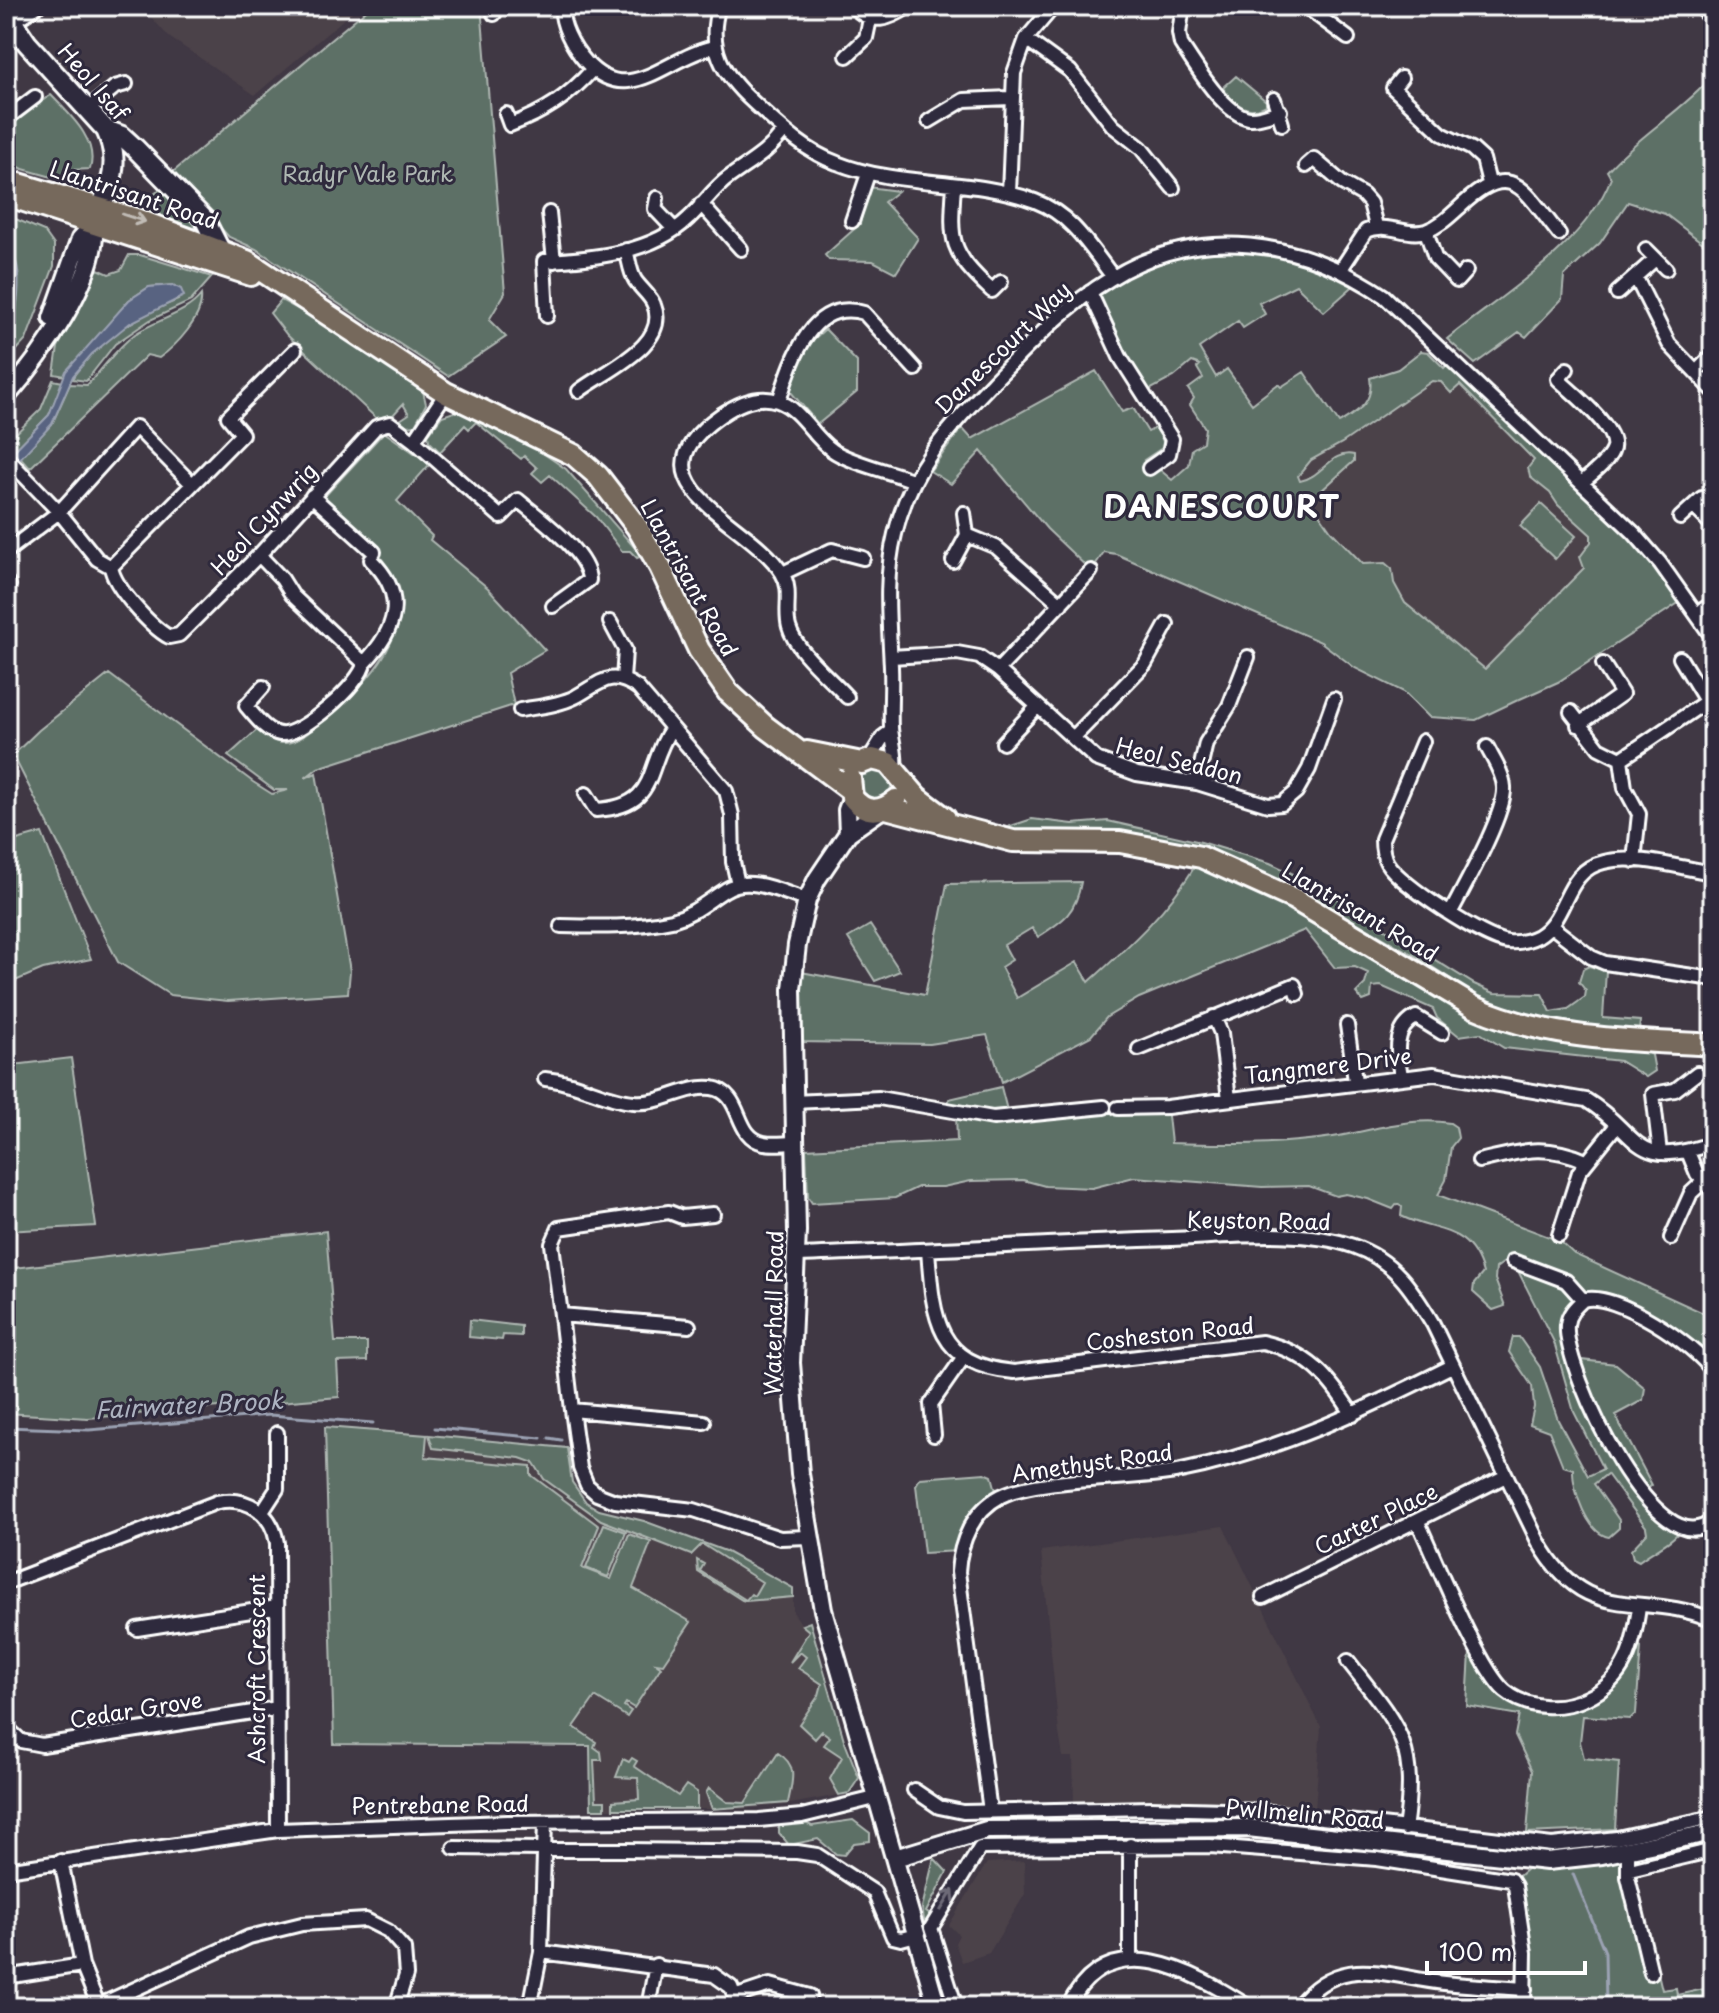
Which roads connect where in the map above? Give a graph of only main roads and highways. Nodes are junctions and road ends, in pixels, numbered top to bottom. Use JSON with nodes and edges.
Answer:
{"nodes":[{"id":1,"x":9,"y":17,"type":"edge"},
{"id":2,"x":106,"y":130,"type":"junction"},
{"id":3,"x":6,"y":180,"type":"edge"},
{"id":4,"x":6,"y":195,"type":"edge"},
{"id":5,"x":97,"y":216,"type":"junction"},
{"id":6,"x":219,"y":248,"type":"junction"},
{"id":7,"x":285,"y":287,"type":"junction"},
{"id":8,"x":803,"y":751,"type":"junction"},
{"id":9,"x":865,"y":762,"type":"junction"},
{"id":10,"x":897,"y":773,"type":"junction"},
{"id":11,"x":850,"y":793,"type":"junction"},
{"id":12,"x":883,"y":809,"type":"junction"},
{"id":13,"x":978,"y":834,"type":"junction"},
{"id":14,"x":1713,"y":1045,"type":"edge"}],
"edges":[{"from":1,"to":2,"type":"main road","name":"Heol Isaf"},
{"from":2,"to":5,"type":"main road","name":"Heol Isaf"},
{"from":2,"to":6,"type":"main road"},
{"from":3,"to":5,"type":"main road","name":"Llantrisant Road"},
{"from":4,"to":5,"type":"main road","name":"Llantrisant Road"},
{"from":5,"to":6,"type":"main road","name":"Llantrisant Road","one_way":true},
{"from":5,"to":7,"type":"main road","name":"Llantrisant Road"},
{"from":6,"to":7,"type":"main road","name":"Llantrisant Road"},
{"from":7,"to":8,"type":"main road","name":"Llantrisant Road"},
{"from":8,"to":9,"type":"main road","name":"Llantrisant Road"},
{"from":8,"to":11,"type":"main road","name":"Llantrisant Road"},
{"from":9,"to":10,"type":"main road","name":"Llantrisant Road"},
{"from":9,"to":11,"type":"main road"},
{"from":10,"to":12,"type":"main road"},
{"from":10,"to":13,"type":"main road","name":"Llantrisant Road"},
{"from":11,"to":12,"type":"main road","name":"Llantrisant Road"},
{"from":12,"to":13,"type":"main road","name":"Llantrisant Road"},
{"from":13,"to":14,"type":"main road","name":"Llantrisant Road"}]}
